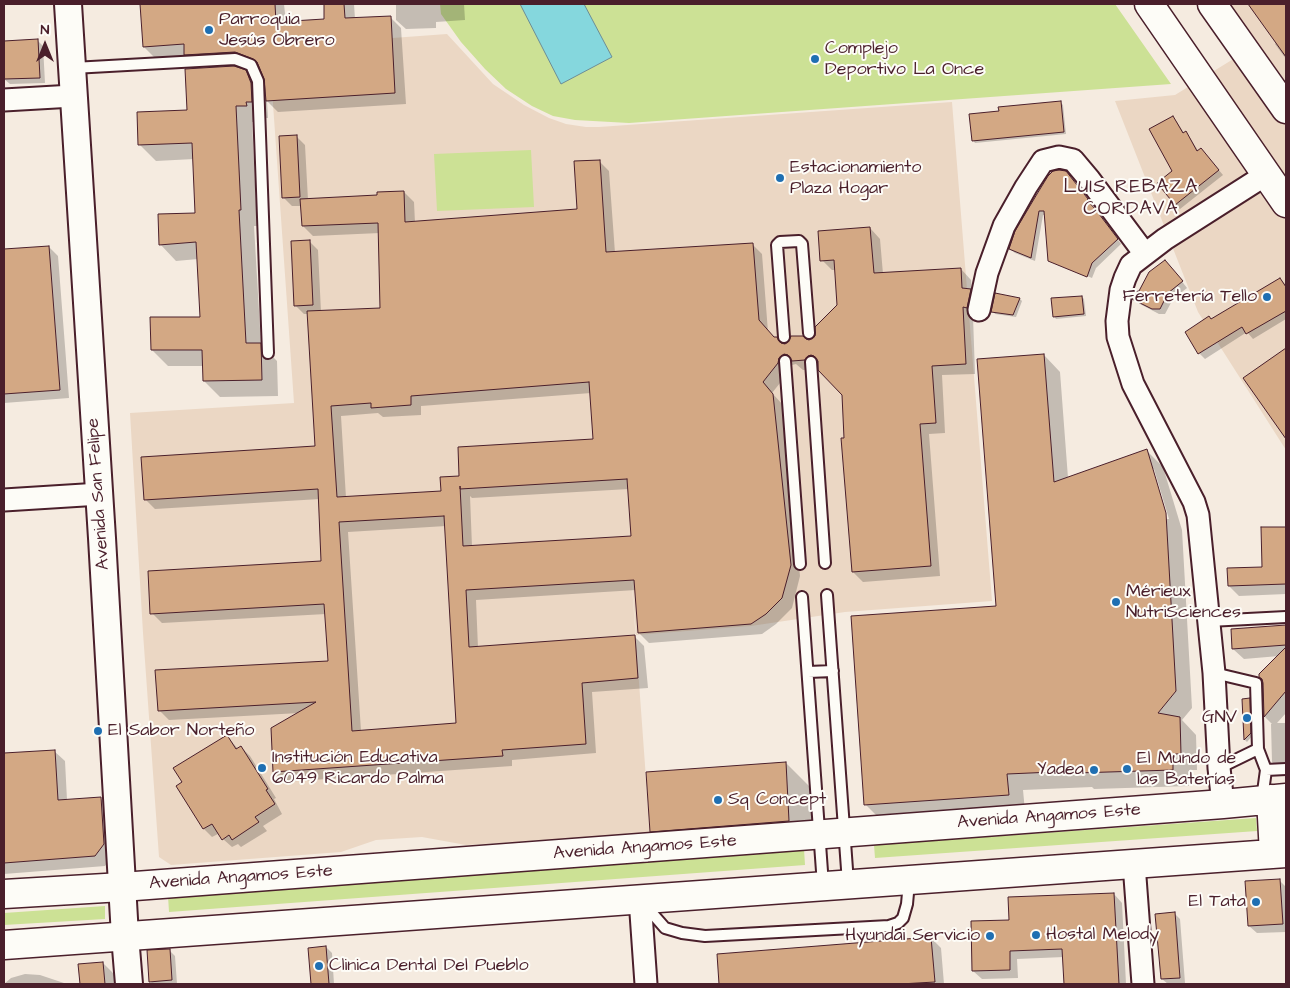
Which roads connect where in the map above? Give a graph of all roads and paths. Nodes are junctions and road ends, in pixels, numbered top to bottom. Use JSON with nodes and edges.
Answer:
{"nodes":[{"id":1,"x":68,"y":4,"type":"edge"},
{"id":2,"x":1149,"y":4,"type":"edge"},
{"id":3,"x":1212,"y":4,"type":"edge"},
{"id":4,"x":72,"y":68,"type":"junction"},
{"id":5,"x":73,"y":96,"type":"junction"},
{"id":6,"x":4,"y":100,"type":"edge"},
{"id":7,"x":1285,"y":105,"type":"edge"},
{"id":8,"x":1267,"y":174,"type":"junction"},
{"id":9,"x":1286,"y":203,"type":"edge"},
{"id":10,"x":1145,"y":254,"type":"junction"},
{"id":11,"x":979,"y":310,"type":"dead end"},
{"id":12,"x":809,"y":334,"type":"dead end"},
{"id":13,"x":784,"y":337,"type":"dead end"},
{"id":14,"x":268,"y":354,"type":"dead end"},
{"id":15,"x":785,"y":361,"type":"dead end"},
{"id":16,"x":811,"y":362,"type":"dead end"},
{"id":17,"x":100,"y":494,"type":"junction"},
{"id":18,"x":4,"y":500,"type":"edge"},
{"id":19,"x":825,"y":563,"type":"dead end"},
{"id":20,"x":800,"y":564,"type":"dead end"},
{"id":21,"x":827,"y":595,"type":"dead end"},
{"id":22,"x":802,"y":597,"type":"dead end"},
{"id":23,"x":1286,"y":617,"type":"edge"},
{"id":24,"x":1209,"y":621,"type":"junction"},
{"id":25,"x":833,"y":671,"type":"junction"},
{"id":26,"x":808,"y":672,"type":"junction"},
{"id":27,"x":1214,"y":673,"type":"junction"},
{"id":28,"x":1258,"y":749,"type":"junction"},
{"id":29,"x":1219,"y":768,"type":"junction"},
{"id":30,"x":1286,"y":769,"type":"edge"},
{"id":31,"x":1266,"y":770,"type":"junction"},
{"id":32,"x":1273,"y":799,"type":"edge"},
{"id":33,"x":1223,"y":804,"type":"junction"},
{"id":34,"x":832,"y":834,"type":"junction"},
{"id":35,"x":1280,"y":854,"type":"edge"},
{"id":36,"x":1134,"y":864,"type":"junction"},
{"id":37,"x":909,"y":880,"type":"junction"},
{"id":38,"x":835,"y":885,"type":"junction"},
{"id":39,"x":122,"y":887,"type":"junction"},
{"id":40,"x":4,"y":894,"type":"edge"},
{"id":41,"x":640,"y":899,"type":"junction"},
{"id":42,"x":125,"y":936,"type":"junction"},
{"id":43,"x":4,"y":945,"type":"edge"},
{"id":44,"x":129,"y":984,"type":"edge"},
{"id":45,"x":646,"y":984,"type":"edge"},
{"id":46,"x":1143,"y":984,"type":"edge"}],
"edges":[{"from":1,"to":4,"type":"street","name":"Avenida San Felipe"},
{"from":2,"to":8,"type":"main road"},
{"from":3,"to":7,"type":"main road"},
{"from":4,"to":5,"type":"street","name":"Avenida San Felipe"},
{"from":4,"to":14,"type":"lane"},
{"from":5,"to":6,"type":"street"},
{"from":5,"to":17,"type":"street","name":"Avenida San Felipe"},
{"from":8,"to":9,"type":"main road"},
{"from":8,"to":10,"type":"street"},
{"from":10,"to":11,"type":"street"},
{"from":10,"to":24,"type":"street"},
{"from":12,"to":13,"type":"lane"},
{"from":15,"to":20,"type":"lane"},
{"from":16,"to":19,"type":"lane"},
{"from":17,"to":18,"type":"street"},
{"from":17,"to":39,"type":"street","name":"Avenida San Felipe"},
{"from":21,"to":25,"type":"lane"},
{"from":22,"to":26,"type":"lane"},
{"from":23,"to":24,"type":"lane"},
{"from":24,"to":27,"type":"street"},
{"from":25,"to":26,"type":"lane"},
{"from":25,"to":34,"type":"lane"},
{"from":26,"to":34,"type":"lane"},
{"from":27,"to":28,"type":"lane"},
{"from":27,"to":29,"type":"street"},
{"from":28,"to":29,"type":"lane"},
{"from":28,"to":31,"type":"lane"},
{"from":29,"to":33,"type":"street"},
{"from":30,"to":31,"type":"lane"},
{"from":31,"to":32,"type":"lane"},
{"from":32,"to":33,"type":"main road","name":"Avenida Angamos Este"},
{"from":32,"to":35,"type":"main road"},
{"from":33,"to":34,"type":"main road","name":"Avenida Angamos Este"},
{"from":34,"to":38,"type":"lane"},
{"from":34,"to":38,"type":"lane"},
{"from":34,"to":39,"type":"main road","name":"Avenida Angamos Este"},
{"from":35,"to":36,"type":"main road"},
{"from":36,"to":37,"type":"main road"},
{"from":36,"to":46,"type":"street"},
{"from":37,"to":38,"type":"main road"},
{"from":37,"to":41,"type":"lane"},
{"from":38,"to":41,"type":"main road"},
{"from":39,"to":40,"type":"main road","name":"Avenida Angamos Este"},
{"from":39,"to":42,"type":"street","name":"Avenida San Felipe"},
{"from":41,"to":42,"type":"main road"},
{"from":41,"to":45,"type":"street"},
{"from":42,"to":43,"type":"main road"},
{"from":42,"to":44,"type":"street","name":"Avenida San Felipe"}]}
